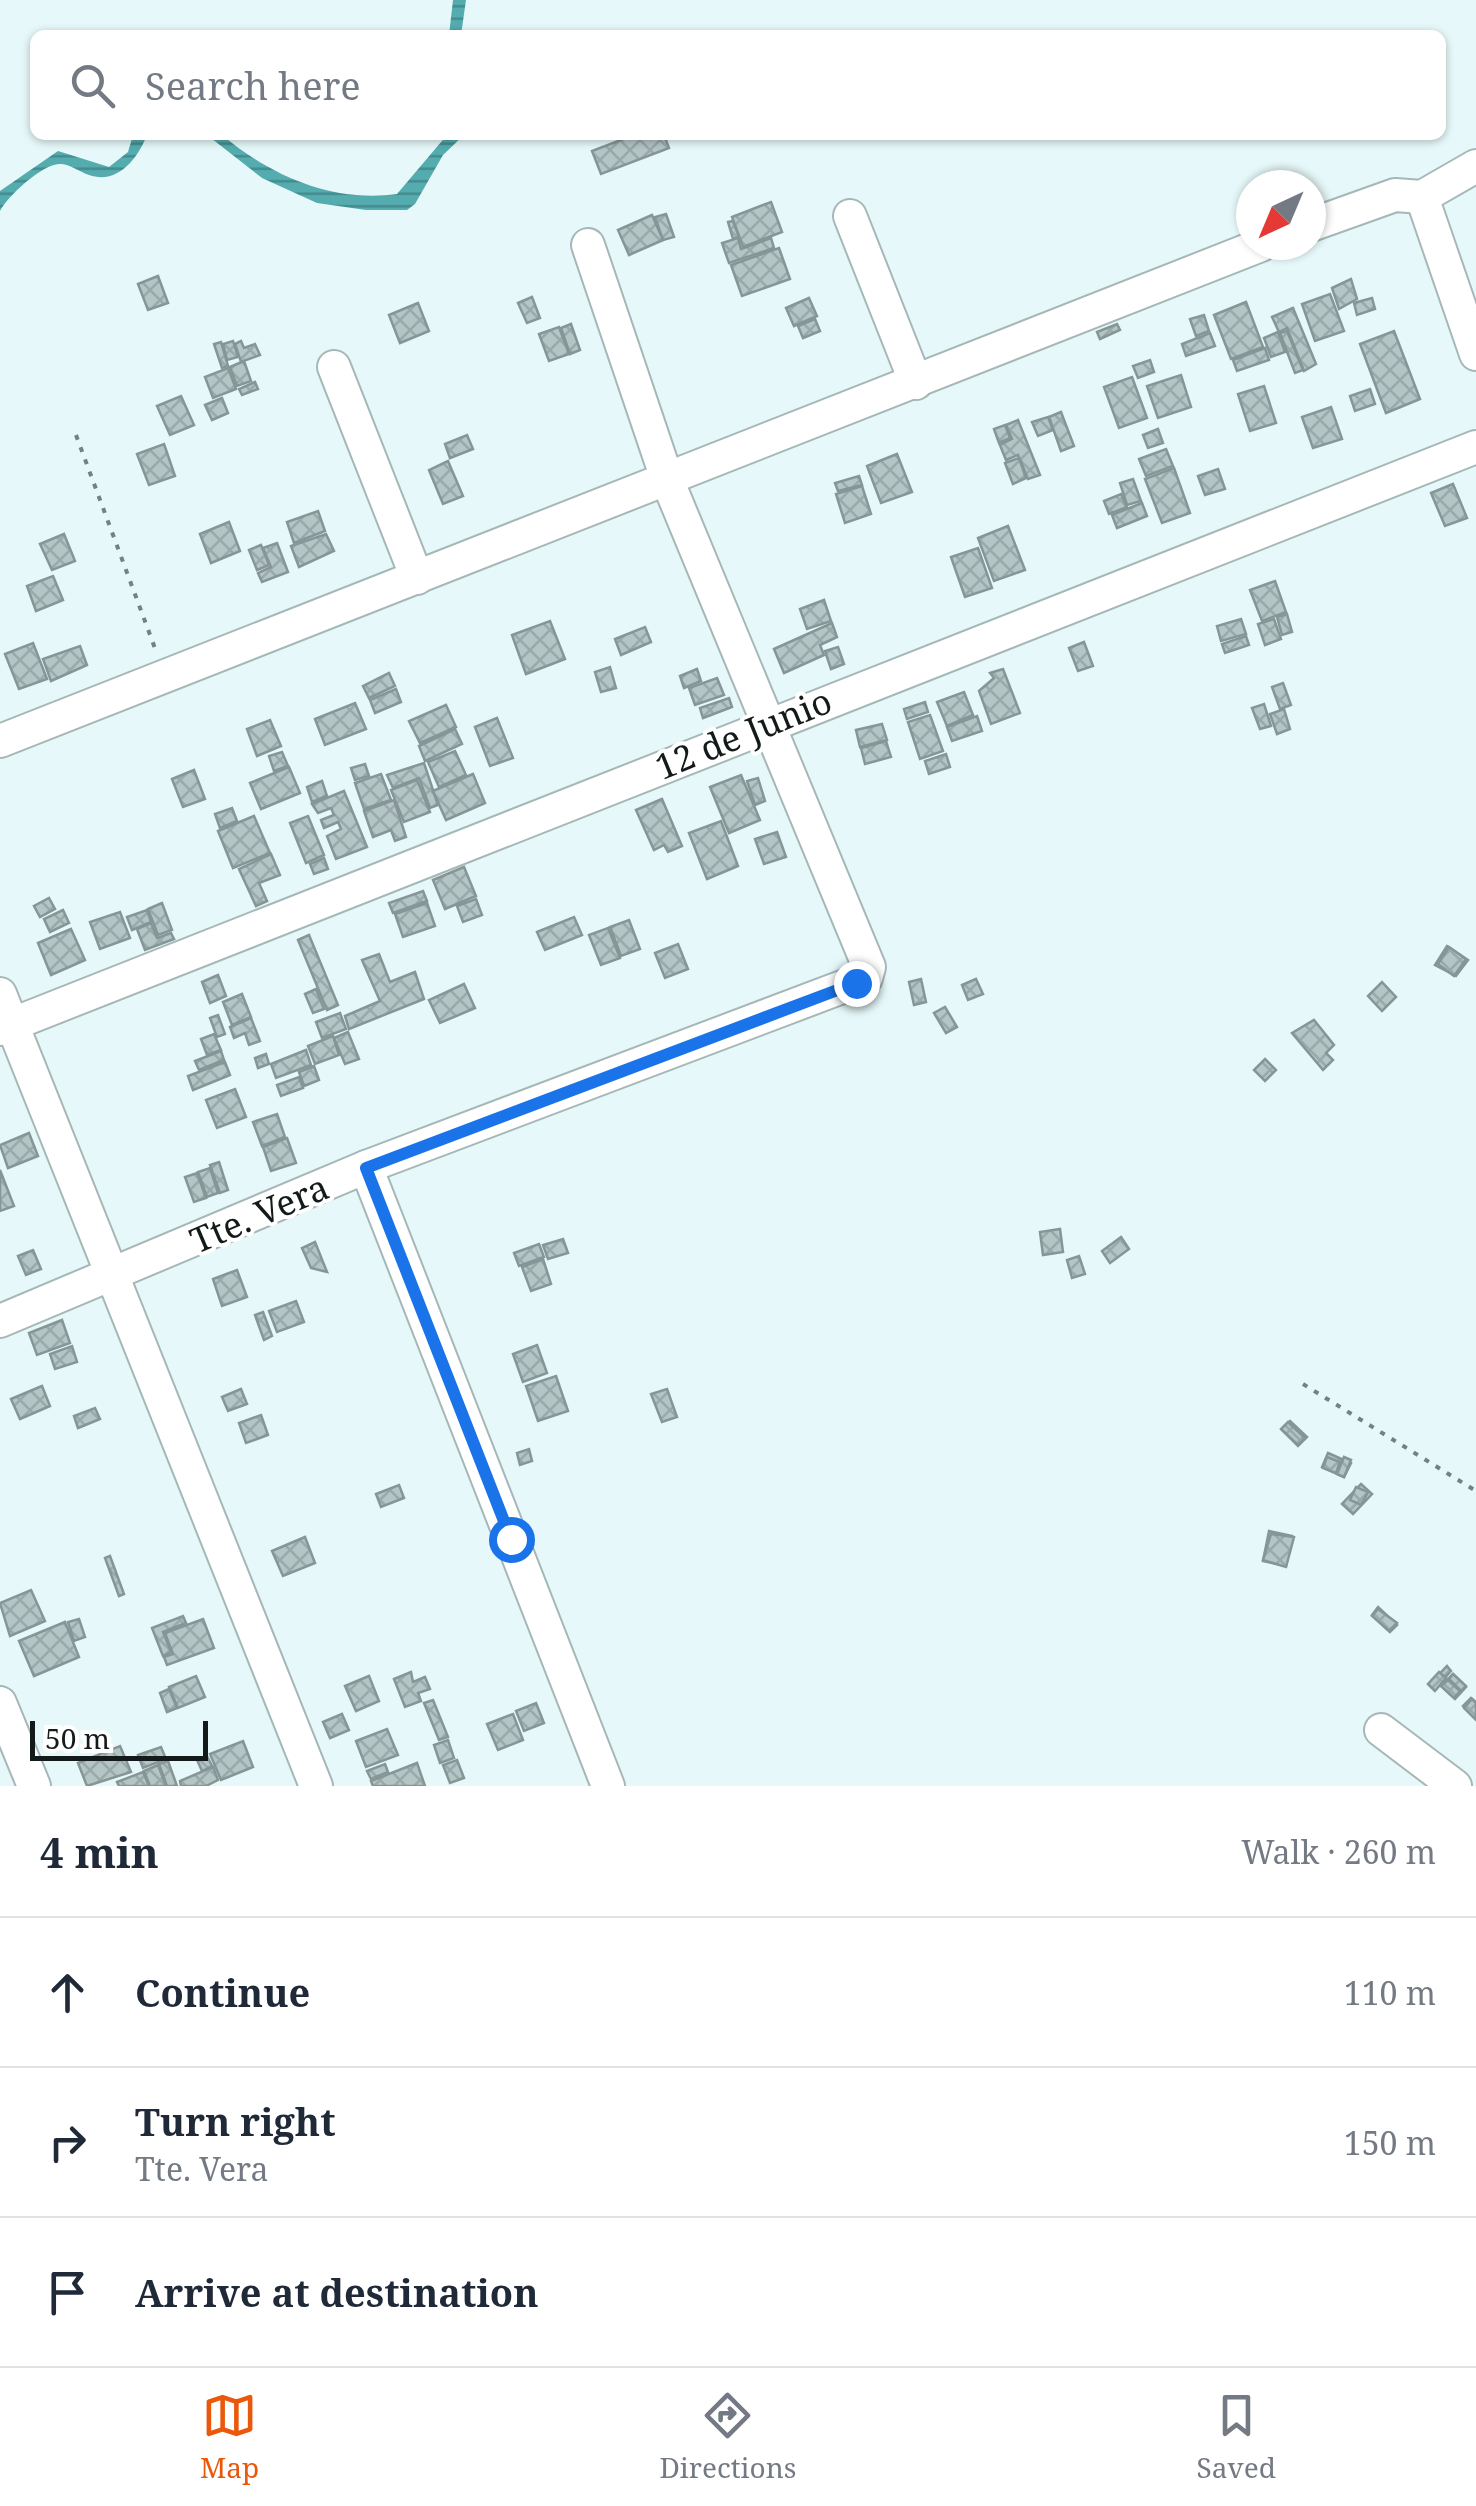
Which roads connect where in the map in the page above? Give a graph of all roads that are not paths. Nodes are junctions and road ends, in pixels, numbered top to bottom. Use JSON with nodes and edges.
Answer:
{"nodes":[{"id":1,"x":1476,"y":166,"type":"edge"},
{"id":2,"x":1422,"y":197,"type":"junction"},
{"id":3,"x":850,"y":216,"type":"dead end"},
{"id":4,"x":1326,"y":220,"type":"edge"},
{"id":5,"x":588,"y":245,"type":"dead end"},
{"id":6,"x":1236,"y":255,"type":"edge"},
{"id":7,"x":1476,"y":354,"type":"edge"},
{"id":8,"x":334,"y":367,"type":"dead end"},
{"id":9,"x":916,"y":383,"type":"junction"},
{"id":10,"x":1476,"y":448,"type":"edge"},
{"id":11,"x":668,"y":482,"type":"junction"},
{"id":12,"x":417,"y":578,"type":"junction"},
{"id":13,"x":767,"y":723,"type":"junction"},
{"id":14,"x":0,"y":741,"type":"edge"},
{"id":15,"x":4,"y":1016,"type":"edge"},
{"id":16,"x":366,"y":1168,"type":"junction"},
{"id":17,"x":114,"y":1276,"type":"junction"},
{"id":18,"x":0,"y":1321,"type":"edge"},
{"id":19,"x":0,"y":1703,"type":"edge"},
{"id":20,"x":1381,"y":1730,"type":"dead end"},
{"id":21,"x":34,"y":1786,"type":"edge"},
{"id":22,"x":316,"y":1786,"type":"edge"},
{"id":23,"x":608,"y":1786,"type":"edge"},
{"id":24,"x":1456,"y":1786,"type":"edge"}],
"edges":[{"from":1,"to":2,"type":"street"},
{"from":2,"to":4,"type":"street"},
{"from":2,"to":7,"type":"street"},
{"from":3,"to":9,"type":"street"},
{"from":5,"to":11,"type":"street"},
{"from":6,"to":9,"type":"street"},
{"from":8,"to":12,"type":"street"},
{"from":9,"to":11,"type":"street"},
{"from":10,"to":13,"type":"street","name":"12 de Junio"},
{"from":11,"to":12,"type":"street"},
{"from":11,"to":13,"type":"street"},
{"from":12,"to":14,"type":"street"},
{"from":13,"to":15,"type":"street","name":"12 de Junio"},
{"from":13,"to":16,"type":"street","name":"Tte. Vera"},
{"from":15,"to":17,"type":"street"},
{"from":16,"to":17,"type":"street","name":"Tte. Vera"},
{"from":16,"to":23,"type":"street"},
{"from":17,"to":18,"type":"street","name":"Tte. Vera"},
{"from":17,"to":22,"type":"street"},
{"from":19,"to":21,"type":"street"},
{"from":20,"to":24,"type":"street"}]}
